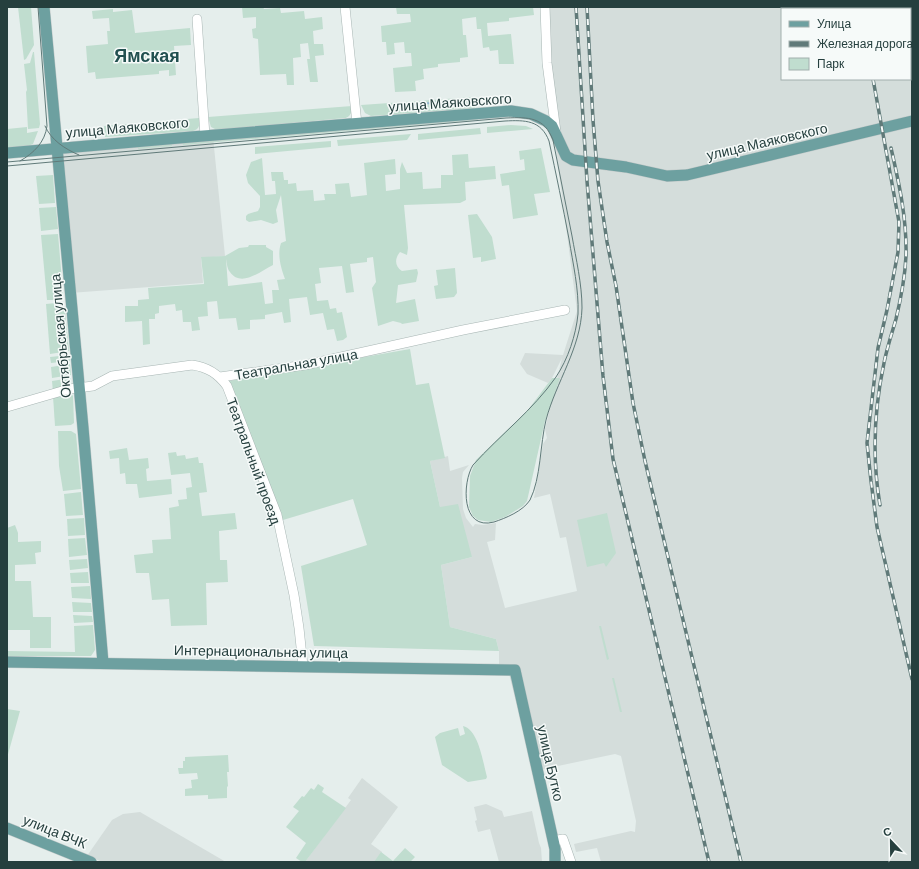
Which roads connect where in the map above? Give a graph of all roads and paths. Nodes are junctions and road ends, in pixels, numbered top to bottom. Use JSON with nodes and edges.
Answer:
{"nodes":[{"id":1,"x":44,"y":7,"type":"edge"},
{"id":2,"x":345,"y":7,"type":"edge"},
{"id":3,"x":545,"y":7,"type":"edge"},
{"id":4,"x":197,"y":19,"type":"dead end"},
{"id":5,"x":551,"y":98,"type":"junction"},
{"id":6,"x":539,"y":117,"type":"junction"},
{"id":7,"x":912,"y":122,"type":"edge"},
{"id":8,"x":356,"y":124,"type":"junction"},
{"id":9,"x":205,"y":136,"type":"junction"},
{"id":10,"x":558,"y":141,"type":"junction"},
{"id":11,"x":57,"y":149,"type":"junction"},
{"id":12,"x":7,"y":153,"type":"edge"},
{"id":13,"x":565,"y":310,"type":"dead end"},
{"id":14,"x":220,"y":377,"type":"junction"},
{"id":15,"x":79,"y":387,"type":"junction"},
{"id":16,"x":7,"y":407,"type":"edge"},
{"id":17,"x":7,"y":662,"type":"edge"},
{"id":18,"x":103,"y":663,"type":"junction"},
{"id":19,"x":302,"y":666,"type":"junction"},
{"id":20,"x":515,"y":670,"type":"joint"},
{"id":21,"x":7,"y":828,"type":"edge"},
{"id":22,"x":554,"y":841,"type":"junction"},
{"id":23,"x":91,"y":862,"type":"edge"},
{"id":24,"x":556,"y":862,"type":"edge"},
{"id":25,"x":571,"y":862,"type":"edge"}],
"edges":[{"from":1,"to":11,"type":"main road","name":"Октябрьская улица"},
{"from":2,"to":8,"type":"street"},
{"from":3,"to":5,"type":"street"},
{"from":4,"to":9,"type":"street"},
{"from":5,"to":6,"type":"street"},
{"from":5,"to":10,"type":"street"},
{"from":6,"to":8,"type":"main road","name":"улица Маяковского"},
{"from":6,"to":10,"type":"main road","name":"улица Маяковского"},
{"from":7,"to":10,"type":"main road","name":"улица Маяковского"},
{"from":8,"to":9,"type":"main road","name":"улица Маяковского"},
{"from":9,"to":11,"type":"main road","name":"улица Маяковского"},
{"from":11,"to":12,"type":"main road","name":"улица Маяковского"},
{"from":11,"to":15,"type":"main road","name":"Октябрьская улица"},
{"from":13,"to":14,"type":"street","name":"Театральная улица"},
{"from":14,"to":15,"type":"street","name":"Театральная улица"},
{"from":14,"to":19,"type":"street","name":"Театральный проезд"},
{"from":15,"to":16,"type":"street","name":"Театральная улица"},
{"from":15,"to":18,"type":"main road","name":"Октябрьская улица"},
{"from":17,"to":18,"type":"main road","name":"Интернациональная улица"},
{"from":18,"to":19,"type":"main road","name":"Интернациональная улица"},
{"from":19,"to":20,"type":"main road","name":"Интернациональная улица"},
{"from":20,"to":22,"type":"main road","name":"улица Бутко"},
{"from":21,"to":23,"type":"main road","name":"улица ВЧК"},
{"from":22,"to":24,"type":"main road","name":"улица Бутко"},
{"from":22,"to":25,"type":"street"}]}
